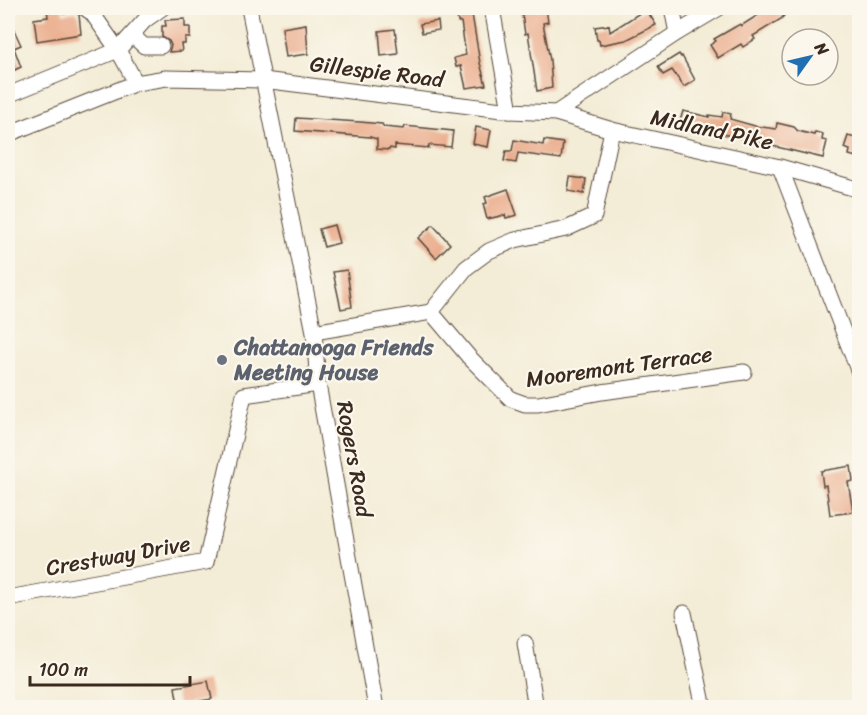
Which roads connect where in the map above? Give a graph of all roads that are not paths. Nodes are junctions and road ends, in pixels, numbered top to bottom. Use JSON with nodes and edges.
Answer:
{"nodes":[{"id":1,"x":85,"y":8,"type":"edge"},
{"id":2,"x":162,"y":8,"type":"edge"},
{"id":3,"x":249,"y":8,"type":"edge"},
{"id":4,"x":492,"y":8,"type":"edge"},
{"id":5,"x":672,"y":8,"type":"edge"},
{"id":6,"x":719,"y":8,"type":"edge"},
{"id":7,"x":676,"y":33,"type":"junction"},
{"id":8,"x":133,"y":36,"type":"junction"},
{"id":9,"x":161,"y":46,"type":"dead end"},
{"id":10,"x":118,"y":50,"type":"junction"},
{"id":11,"x":262,"y":80,"type":"junction"},
{"id":12,"x":136,"y":83,"type":"junction"},
{"id":13,"x":8,"y":95,"type":"edge"},
{"id":14,"x":510,"y":111,"type":"junction"},
{"id":15,"x":556,"y":113,"type":"junction"},
{"id":16,"x":612,"y":130,"type":"junction"},
{"id":17,"x":8,"y":134,"type":"edge"},
{"id":18,"x":780,"y":167,"type":"junction"},
{"id":19,"x":860,"y":190,"type":"edge"},
{"id":20,"x":431,"y":312,"type":"junction"},
{"id":21,"x":314,"y":332,"type":"junction"},
{"id":22,"x":744,"y":372,"type":"dead end"},
{"id":23,"x":860,"y":375,"type":"edge"},
{"id":24,"x":318,"y":384,"type":"junction"},
{"id":25,"x":8,"y":598,"type":"edge"},
{"id":26,"x":684,"y":613,"type":"dead end"},
{"id":27,"x":525,"y":643,"type":"dead end"},
{"id":28,"x":376,"y":708,"type":"edge"},
{"id":29,"x":536,"y":708,"type":"edge"},
{"id":30,"x":705,"y":708,"type":"edge"}],
"edges":[{"from":1,"to":10,"type":"street"},
{"from":2,"to":8,"type":"street"},
{"from":3,"to":11,"type":"street","name":"Rogers Road"},
{"from":4,"to":14,"type":"street"},
{"from":5,"to":7,"type":"street"},
{"from":6,"to":7,"type":"street"},
{"from":7,"to":15,"type":"street"},
{"from":8,"to":9,"type":"street"},
{"from":8,"to":10,"type":"street"},
{"from":10,"to":12,"type":"street"},
{"from":10,"to":13,"type":"street"},
{"from":11,"to":12,"type":"street","name":"Gillespie Road"},
{"from":11,"to":14,"type":"street","name":"Gillespie Road"},
{"from":11,"to":21,"type":"street","name":"Rogers Road"},
{"from":12,"to":17,"type":"street","name":"Gillespie Road"},
{"from":14,"to":15,"type":"street","name":"Gillespie Road"},
{"from":15,"to":16,"type":"street","name":"Midland Pike"},
{"from":16,"to":18,"type":"street","name":"Midland Pike"},
{"from":16,"to":20,"type":"street"},
{"from":18,"to":19,"type":"street","name":"Midland Pike"},
{"from":18,"to":23,"type":"street"},
{"from":20,"to":21,"type":"street"},
{"from":20,"to":22,"type":"street","name":"Mooremont Terrace"},
{"from":21,"to":24,"type":"street","name":"Rogers Road"},
{"from":24,"to":25,"type":"street","name":"Crestway Drive"},
{"from":24,"to":28,"type":"street","name":"Rogers Road"},
{"from":26,"to":30,"type":"street"},
{"from":27,"to":29,"type":"street"}]}
